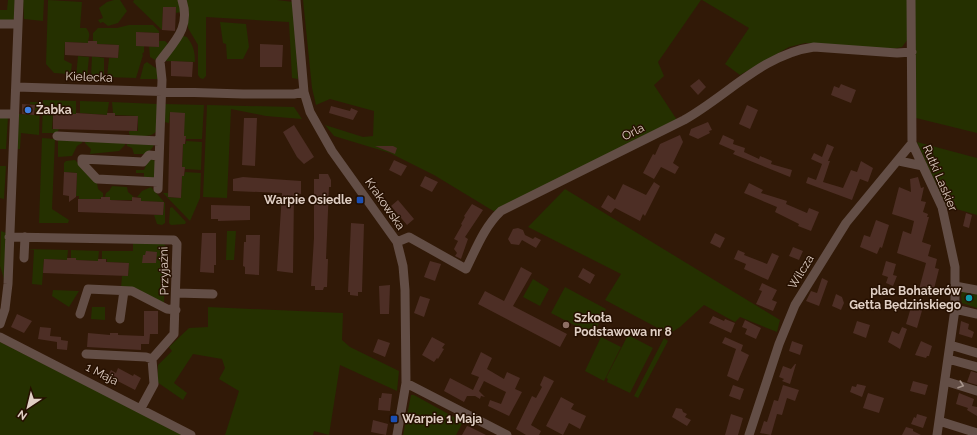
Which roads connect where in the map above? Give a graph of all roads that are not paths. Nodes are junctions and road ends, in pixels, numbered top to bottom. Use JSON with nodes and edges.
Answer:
{"nodes":[{"id":1,"x":19,"y":0,"type":"edge"},
{"id":2,"x":182,"y":0,"type":"edge"},
{"id":3,"x":296,"y":0,"type":"edge"},
{"id":4,"x":911,"y":0,"type":"edge"},
{"id":5,"x":0,"y":24,"type":"edge"},
{"id":6,"x":18,"y":24,"type":"junction"},
{"id":7,"x":912,"y":52,"type":"junction"},
{"id":8,"x":16,"y":87,"type":"junction"},
{"id":9,"x":161,"y":91,"type":"junction"},
{"id":10,"x":304,"y":92,"type":"junction"},
{"id":11,"x":0,"y":114,"type":"edge"},
{"id":12,"x":14,"y":114,"type":"junction"},
{"id":13,"x":57,"y":136,"type":"dead end"},
{"id":14,"x":159,"y":141,"type":"junction"},
{"id":15,"x":912,"y":143,"type":"junction"},
{"id":16,"x":159,"y":156,"type":"junction"},
{"id":17,"x":899,"y":161,"type":"junction"},
{"id":18,"x":923,"y":166,"type":"junction"},
{"id":19,"x":6,"y":232,"type":"edge"},
{"id":20,"x":25,"y":237,"type":"junction"},
{"id":21,"x":397,"y":242,"type":"junction"},
{"id":22,"x":24,"y":258,"type":"dead end"},
{"id":23,"x":955,"y":286,"type":"junction"},
{"id":24,"x":977,"y":290,"type":"edge"},
{"id":25,"x":124,"y":291,"type":"junction"},
{"id":26,"x":176,"y":293,"type":"junction"},
{"id":27,"x":213,"y":294,"type":"dead end"},
{"id":28,"x":955,"y":309,"type":"junction"},
{"id":29,"x":176,"y":310,"type":"junction"},
{"id":30,"x":80,"y":314,"type":"dead end"},
{"id":31,"x":977,"y":314,"type":"edge"},
{"id":32,"x":120,"y":319,"type":"dead end"},
{"id":33,"x":0,"y":324,"type":"edge"},
{"id":34,"x":0,"y":337,"type":"edge"},
{"id":35,"x":950,"y":345,"type":"junction"},
{"id":36,"x":977,"y":353,"type":"edge"},
{"id":37,"x":86,"y":354,"type":"dead end"},
{"id":38,"x":152,"y":359,"type":"junction"},
{"id":39,"x":948,"y":359,"type":"junction"},
{"id":40,"x":977,"y":366,"type":"edge"},
{"id":41,"x":945,"y":381,"type":"junction"},
{"id":42,"x":406,"y":383,"type":"junction"},
{"id":43,"x":977,"y":390,"type":"edge"},
{"id":44,"x":141,"y":408,"type":"junction"},
{"id":45,"x":939,"y":422,"type":"junction"},
{"id":46,"x":977,"y":432,"type":"edge"},
{"id":47,"x":191,"y":435,"type":"edge"},
{"id":48,"x":397,"y":435,"type":"edge"},
{"id":49,"x":507,"y":435,"type":"edge"},
{"id":50,"x":749,"y":435,"type":"edge"},
{"id":51,"x":937,"y":435,"type":"edge"}],
"edges":[{"from":1,"to":6,"type":"street"},
{"from":2,"to":9,"type":"street"},
{"from":3,"to":10,"type":"street","name":"Krakowska"},
{"from":4,"to":7,"type":"street","name":"Rutki Laskier"},
{"from":5,"to":6,"type":"street"},
{"from":6,"to":8,"type":"street"},
{"from":7,"to":15,"type":"street","name":"Rutki Laskier"},
{"from":7,"to":21,"type":"street","name":"Orla"},
{"from":8,"to":9,"type":"street","name":"Kielecka"},
{"from":8,"to":12,"type":"street"},
{"from":9,"to":10,"type":"street","name":"Kielecka"},
{"from":9,"to":14,"type":"street"},
{"from":10,"to":21,"type":"street","name":"Krakowska"},
{"from":11,"to":12,"type":"street"},
{"from":12,"to":19,"type":"street"},
{"from":13,"to":14,"type":"street"},
{"from":14,"to":16,"type":"street"},
{"from":15,"to":17,"type":"street","name":"Wilcza"},
{"from":15,"to":18,"type":"street","name":"Rutki Laskier"},
{"from":16,"to":16,"type":"street"},
{"from":17,"to":18,"type":"street"},
{"from":17,"to":50,"type":"street","name":"Wilcza"},
{"from":18,"to":23,"type":"street","name":"Rutki Laskier"},
{"from":19,"to":20,"type":"street","name":"Przyjaźni"},
{"from":19,"to":33,"type":"street"},
{"from":20,"to":22,"type":"street"},
{"from":20,"to":26,"type":"street","name":"Przyjaźni"},
{"from":21,"to":42,"type":"street","name":"Krakowska"},
{"from":23,"to":24,"type":"street"},
{"from":23,"to":28,"type":"street","name":"Rutki Laskier"},
{"from":25,"to":29,"type":"street"},
{"from":25,"to":30,"type":"street"},
{"from":25,"to":32,"type":"street"},
{"from":26,"to":27,"type":"street"},
{"from":26,"to":29,"type":"street","name":"Przyjaźni"},
{"from":28,"to":31,"type":"street"},
{"from":28,"to":35,"type":"street","name":"Rutki Laskier"},
{"from":29,"to":38,"type":"street","name":"Przyjaźni"},
{"from":34,"to":44,"type":"street","name":"1 Maja"},
{"from":35,"to":36,"type":"street"},
{"from":35,"to":39,"type":"street","name":"Rutki Laskier"},
{"from":37,"to":38,"type":"street"},
{"from":38,"to":44,"type":"street"},
{"from":39,"to":40,"type":"street"},
{"from":39,"to":41,"type":"street","name":"Rutki Laskier"},
{"from":41,"to":43,"type":"street","one_way":true},
{"from":41,"to":45,"type":"street","name":"Rutki Laskier"},
{"from":42,"to":48,"type":"street","name":"Krakowska"},
{"from":42,"to":49,"type":"street"},
{"from":44,"to":47,"type":"street","name":"1 Maja"},
{"from":45,"to":46,"type":"street"},
{"from":45,"to":51,"type":"street","name":"Rutki Laskier"}]}
